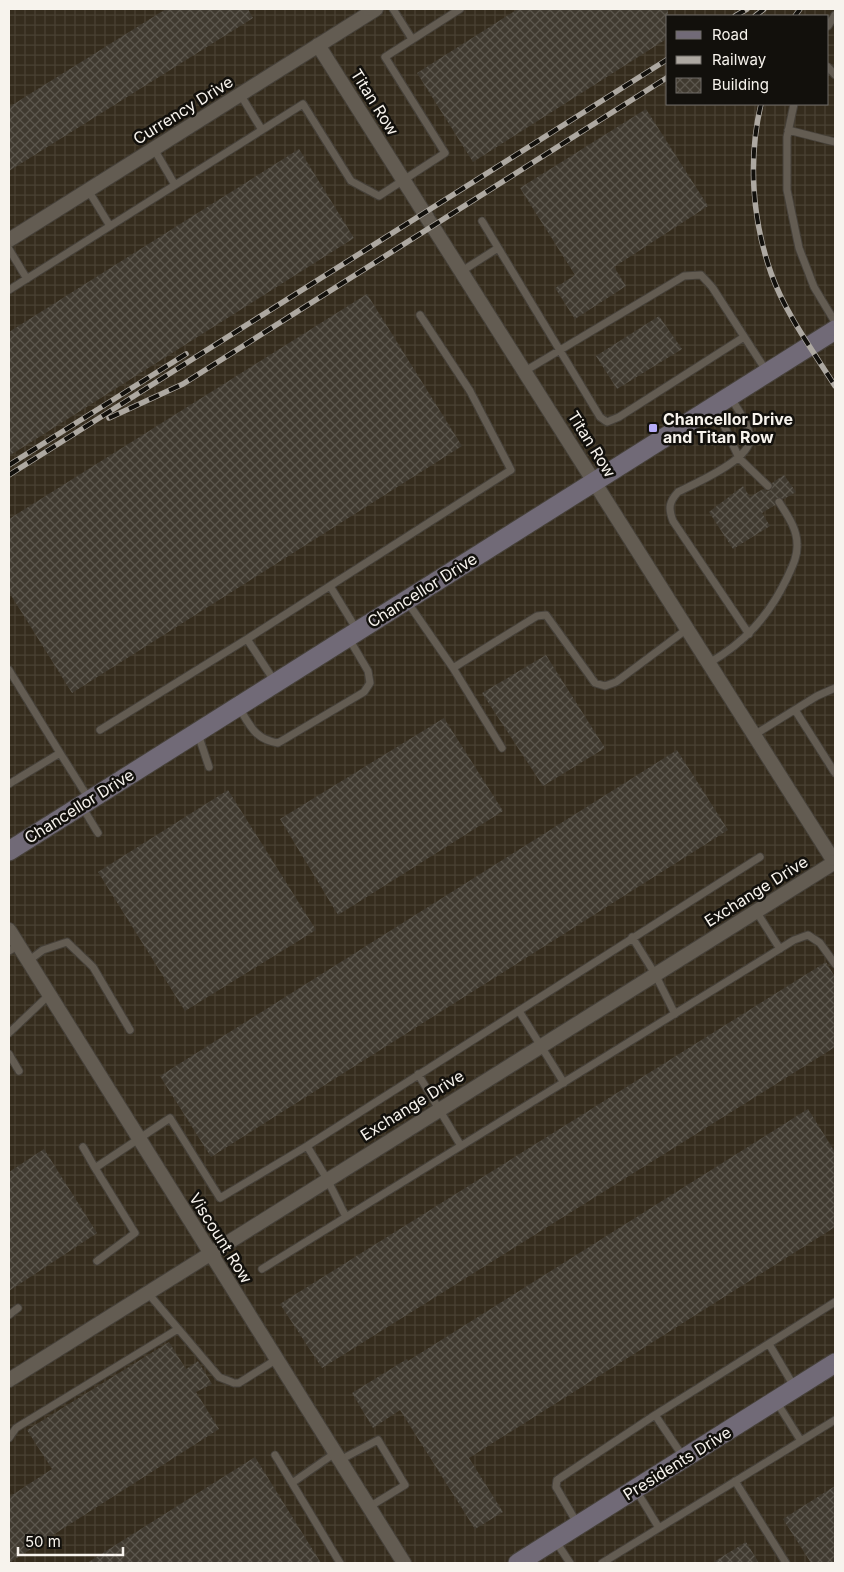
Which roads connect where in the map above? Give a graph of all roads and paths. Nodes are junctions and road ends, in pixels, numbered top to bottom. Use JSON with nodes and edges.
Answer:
{"nodes":[{"id":1,"x":376,"y":9,"type":"edge"},
{"id":2,"x":393,"y":9,"type":"edge"},
{"id":3,"x":460,"y":9,"type":"edge"},
{"id":4,"x":412,"y":39,"type":"junction"},
{"id":5,"x":318,"y":45,"type":"junction"},
{"id":6,"x":240,"y":94,"type":"junction"},
{"id":7,"x":794,"y":105,"type":"edge"},
{"id":8,"x":262,"y":130,"type":"junction"},
{"id":9,"x":788,"y":130,"type":"junction"},
{"id":10,"x":835,"y":142,"type":"edge"},
{"id":11,"x":154,"y":149,"type":"junction"},
{"id":12,"x":404,"y":180,"type":"junction"},
{"id":13,"x":175,"y":185,"type":"junction"},
{"id":14,"x":88,"y":190,"type":"junction"},
{"id":15,"x":482,"y":221,"type":"dead end"},
{"id":16,"x":110,"y":226,"type":"junction"},
{"id":17,"x":9,"y":240,"type":"edge"},
{"id":18,"x":498,"y":248,"type":"junction"},
{"id":19,"x":9,"y":249,"type":"edge"},
{"id":20,"x":462,"y":271,"type":"junction"},
{"id":21,"x":27,"y":278,"type":"junction"},
{"id":22,"x":9,"y":290,"type":"edge"},
{"id":23,"x":420,"y":315,"type":"dead end"},
{"id":24,"x":835,"y":322,"type":"edge"},
{"id":25,"x":835,"y":330,"type":"edge"},
{"id":26,"x":744,"y":336,"type":"junction"},
{"id":27,"x":559,"y":351,"type":"junction"},
{"id":28,"x":525,"y":371,"type":"junction"},
{"id":29,"x":768,"y":372,"type":"junction"},
{"id":30,"x":722,"y":401,"type":"junction"},
{"id":31,"x":739,"y":458,"type":"junction"},
{"id":32,"x":594,"y":481,"type":"junction"},
{"id":33,"x":768,"y":486,"type":"dead end"},
{"id":34,"x":779,"y":502,"type":"dead end"},
{"id":35,"x":330,"y":586,"type":"junction"},
{"id":36,"x":406,"y":600,"type":"junction"},
{"id":37,"x":687,"y":628,"type":"junction"},
{"id":38,"x":353,"y":634,"type":"junction"},
{"id":39,"x":749,"y":634,"type":"junction"},
{"id":40,"x":247,"y":639,"type":"junction"},
{"id":41,"x":709,"y":663,"type":"junction"},
{"id":42,"x":453,"y":668,"type":"junction"},
{"id":43,"x":9,"y":670,"type":"edge"},
{"id":44,"x":275,"y":682,"type":"junction"},
{"id":45,"x":835,"y":688,"type":"edge"},
{"id":46,"x":238,"y":706,"type":"junction"},
{"id":47,"x":795,"y":710,"type":"junction"},
{"id":48,"x":100,"y":730,"type":"dead end"},
{"id":49,"x":197,"y":732,"type":"junction"},
{"id":50,"x":754,"y":735,"type":"junction"},
{"id":51,"x":502,"y":748,"type":"dead end"},
{"id":52,"x":60,"y":753,"type":"junction"},
{"id":53,"x":209,"y":767,"type":"dead end"},
{"id":54,"x":835,"y":772,"type":"edge"},
{"id":55,"x":9,"y":784,"type":"edge"},
{"id":56,"x":85,"y":802,"type":"junction"},
{"id":57,"x":98,"y":833,"type":"dead end"},
{"id":58,"x":9,"y":851,"type":"edge"},
{"id":59,"x":760,"y":857,"type":"dead end"},
{"id":60,"x":835,"y":862,"type":"edge"},
{"id":61,"x":756,"y":911,"type":"junction"},
{"id":62,"x":9,"y":930,"type":"edge"},
{"id":63,"x":632,"y":938,"type":"junction"},
{"id":64,"x":14,"y":948,"type":"edge"},
{"id":65,"x":780,"y":949,"type":"junction"},
{"id":66,"x":28,"y":961,"type":"junction"},
{"id":67,"x":835,"y":964,"type":"edge"},
{"id":68,"x":655,"y":974,"type":"junction"},
{"id":69,"x":49,"y":995,"type":"junction"},
{"id":70,"x":519,"y":1011,"type":"junction"},
{"id":71,"x":675,"y":1014,"type":"junction"},
{"id":72,"x":130,"y":1030,"type":"dead end"},
{"id":73,"x":9,"y":1033,"type":"edge"},
{"id":74,"x":540,"y":1046,"type":"junction"},
{"id":75,"x":9,"y":1054,"type":"edge"},
{"id":76,"x":19,"y":1071,"type":"dead end"},
{"id":77,"x":418,"y":1074,"type":"junction"},
{"id":78,"x":564,"y":1083,"type":"junction"},
{"id":79,"x":440,"y":1108,"type":"junction"},
{"id":80,"x":139,"y":1138,"type":"junction"},
{"id":81,"x":307,"y":1146,"type":"junction"},
{"id":82,"x":461,"y":1146,"type":"junction"},
{"id":83,"x":83,"y":1147,"type":"dead end"},
{"id":84,"x":95,"y":1168,"type":"junction"},
{"id":85,"x":327,"y":1179,"type":"junction"},
{"id":86,"x":346,"y":1217,"type":"junction"},
{"id":87,"x":210,"y":1252,"type":"junction"},
{"id":88,"x":97,"y":1260,"type":"dead end"},
{"id":89,"x":262,"y":1269,"type":"dead end"},
{"id":90,"x":147,"y":1292,"type":"junction"},
{"id":91,"x":835,"y":1302,"type":"edge"},
{"id":92,"x":18,"y":1308,"type":"dead end"},
{"id":93,"x":9,"y":1315,"type":"edge"},
{"id":94,"x":178,"y":1329,"type":"junction"},
{"id":95,"x":769,"y":1344,"type":"junction"},
{"id":96,"x":277,"y":1359,"type":"junction"},
{"id":97,"x":835,"y":1363,"type":"edge"},
{"id":98,"x":9,"y":1380,"type":"edge"},
{"id":99,"x":795,"y":1389,"type":"junction"},
{"id":100,"x":776,"y":1400,"type":"junction"},
{"id":101,"x":655,"y":1415,"type":"junction"},
{"id":102,"x":835,"y":1420,"type":"edge"},
{"id":103,"x":9,"y":1438,"type":"edge"},
{"id":104,"x":801,"y":1441,"type":"junction"},
{"id":105,"x":275,"y":1455,"type":"dead end"},
{"id":106,"x":337,"y":1456,"type":"junction"},
{"id":107,"x":685,"y":1458,"type":"junction"},
{"id":108,"x":735,"y":1481,"type":"junction"},
{"id":109,"x":292,"y":1483,"type":"junction"},
{"id":110,"x":636,"y":1489,"type":"junction"},
{"id":111,"x":369,"y":1508,"type":"junction"},
{"id":112,"x":578,"y":1526,"type":"junction"},
{"id":113,"x":659,"y":1528,"type":"junction"},
{"id":114,"x":555,"y":1540,"type":"junction"},
{"id":115,"x":340,"y":1563,"type":"edge"},
{"id":116,"x":404,"y":1563,"type":"edge"},
{"id":117,"x":518,"y":1563,"type":"edge"},
{"id":118,"x":570,"y":1563,"type":"edge"},
{"id":119,"x":602,"y":1563,"type":"edge"},
{"id":120,"x":786,"y":1563,"type":"edge"}],
"edges":[{"from":1,"to":5,"type":"street","name":"Currency Drive"},
{"from":2,"to":4,"type":"lane"},
{"from":3,"to":4,"type":"lane"},
{"from":4,"to":12,"type":"lane"},
{"from":5,"to":6,"type":"street","name":"Currency Drive"},
{"from":5,"to":12,"type":"street","name":"Titan Row"},
{"from":6,"to":8,"type":"lane"},
{"from":6,"to":11,"type":"street","name":"Currency Drive"},
{"from":7,"to":9,"type":"lane"},
{"from":8,"to":12,"type":"lane"},
{"from":8,"to":13,"type":"lane"},
{"from":9,"to":10,"type":"lane"},
{"from":9,"to":24,"type":"lane"},
{"from":11,"to":13,"type":"lane"},
{"from":11,"to":14,"type":"street","name":"Currency Drive"},
{"from":12,"to":20,"type":"street","name":"Titan Row"},
{"from":13,"to":16,"type":"lane"},
{"from":14,"to":16,"type":"lane"},
{"from":14,"to":17,"type":"street","name":"Currency Drive"},
{"from":15,"to":18,"type":"lane"},
{"from":16,"to":21,"type":"lane"},
{"from":18,"to":20,"type":"lane"},
{"from":18,"to":27,"type":"lane"},
{"from":19,"to":21,"type":"lane"},
{"from":20,"to":28,"type":"street","name":"Titan Row"},
{"from":21,"to":22,"type":"lane"},
{"from":23,"to":35,"type":"lane"},
{"from":25,"to":29,"type":"street","name":"Chancellor Drive"},
{"from":26,"to":27,"type":"lane"},
{"from":26,"to":27,"type":"lane"},
{"from":26,"to":29,"type":"lane"},
{"from":27,"to":28,"type":"lane"},
{"from":28,"to":32,"type":"street","name":"Titan Row"},
{"from":29,"to":30,"type":"street","name":"Chancellor Drive"},
{"from":30,"to":31,"type":"lane"},
{"from":30,"to":31,"type":"lane"},
{"from":30,"to":32,"type":"street","name":"Chancellor Drive"},
{"from":31,"to":33,"type":"lane"},
{"from":31,"to":39,"type":"lane"},
{"from":32,"to":36,"type":"street","name":"Chancellor Drive"},
{"from":32,"to":37,"type":"street","name":"Titan Row"},
{"from":34,"to":39,"type":"lane"},
{"from":35,"to":38,"type":"lane"},
{"from":35,"to":40,"type":"lane"},
{"from":36,"to":38,"type":"street","name":"Chancellor Drive"},
{"from":36,"to":42,"type":"lane"},
{"from":37,"to":41,"type":"street","name":"Titan Row"},
{"from":37,"to":42,"type":"lane"},
{"from":38,"to":44,"type":"street","name":"Chancellor Drive"},
{"from":38,"to":46,"type":"lane"},
{"from":39,"to":41,"type":"lane"},
{"from":40,"to":44,"type":"lane"},
{"from":40,"to":48,"type":"lane"},
{"from":41,"to":50,"type":"street","name":"Titan Row"},
{"from":42,"to":51,"type":"lane"},
{"from":43,"to":52,"type":"lane"},
{"from":44,"to":46,"type":"street","name":"Chancellor Drive"},
{"from":45,"to":47,"type":"lane"},
{"from":46,"to":49,"type":"street","name":"Chancellor Drive"},
{"from":47,"to":50,"type":"lane"},
{"from":47,"to":54,"type":"lane"},
{"from":49,"to":53,"type":"lane"},
{"from":49,"to":56,"type":"street","name":"Chancellor Drive"},
{"from":50,"to":60,"type":"street","name":"Titan Row"},
{"from":52,"to":55,"type":"lane"},
{"from":52,"to":56,"type":"lane"},
{"from":56,"to":57,"type":"lane"},
{"from":56,"to":58,"type":"street","name":"Chancellor Drive"},
{"from":59,"to":63,"type":"lane"},
{"from":60,"to":61,"type":"street","name":"Exchange Drive"},
{"from":61,"to":65,"type":"lane"},
{"from":61,"to":68,"type":"street","name":"Exchange Drive"},
{"from":62,"to":64,"type":"street","name":"Viscount Row"},
{"from":63,"to":68,"type":"lane"},
{"from":63,"to":70,"type":"lane"},
{"from":64,"to":66,"type":"street","name":"Viscount Row"},
{"from":65,"to":67,"type":"lane"},
{"from":65,"to":71,"type":"lane"},
{"from":66,"to":69,"type":"street","name":"Viscount Row"},
{"from":66,"to":72,"type":"lane"},
{"from":68,"to":71,"type":"lane"},
{"from":68,"to":74,"type":"street","name":"Exchange Drive"},
{"from":69,"to":73,"type":"lane"},
{"from":69,"to":80,"type":"street","name":"Viscount Row"},
{"from":70,"to":74,"type":"lane"},
{"from":70,"to":77,"type":"lane"},
{"from":71,"to":78,"type":"lane"},
{"from":74,"to":78,"type":"lane"},
{"from":74,"to":79,"type":"street","name":"Exchange Drive"},
{"from":75,"to":76,"type":"lane"},
{"from":77,"to":79,"type":"lane"},
{"from":77,"to":81,"type":"lane"},
{"from":78,"to":82,"type":"lane"},
{"from":79,"to":82,"type":"lane"},
{"from":79,"to":85,"type":"street","name":"Exchange Drive"},
{"from":80,"to":81,"type":"lane"},
{"from":80,"to":84,"type":"lane"},
{"from":80,"to":87,"type":"street","name":"Viscount Row"},
{"from":81,"to":85,"type":"lane"},
{"from":82,"to":86,"type":"lane"},
{"from":83,"to":84,"type":"lane"},
{"from":84,"to":88,"type":"lane"},
{"from":85,"to":86,"type":"lane"},
{"from":85,"to":87,"type":"street","name":"Exchange Drive"},
{"from":86,"to":89,"type":"lane"},
{"from":87,"to":90,"type":"street","name":"Exchange Drive"},
{"from":87,"to":96,"type":"street","name":"Viscount Row"},
{"from":90,"to":94,"type":"lane"},
{"from":90,"to":98,"type":"street","name":"Exchange Drive"},
{"from":91,"to":95,"type":"lane"},
{"from":92,"to":93,"type":"lane"},
{"from":94,"to":96,"type":"lane"},
{"from":94,"to":103,"type":"lane"},
{"from":95,"to":99,"type":"lane"},
{"from":95,"to":101,"type":"lane"},
{"from":96,"to":106,"type":"street","name":"Viscount Row"},
{"from":97,"to":99,"type":"street","name":"Presidents Drive"},
{"from":99,"to":100,"type":"street","name":"Presidents Drive"},
{"from":100,"to":104,"type":"lane"},
{"from":100,"to":107,"type":"street","name":"Presidents Drive"},
{"from":101,"to":107,"type":"lane"},
{"from":101,"to":112,"type":"lane"},
{"from":102,"to":104,"type":"lane"},
{"from":104,"to":108,"type":"lane"},
{"from":105,"to":109,"type":"lane"},
{"from":106,"to":109,"type":"lane"},
{"from":106,"to":111,"type":"street","name":"Viscount Row"},
{"from":106,"to":111,"type":"lane"},
{"from":107,"to":110,"type":"street","name":"Presidents Drive"},
{"from":108,"to":113,"type":"lane"},
{"from":108,"to":120,"type":"lane"},
{"from":109,"to":115,"type":"lane"},
{"from":110,"to":112,"type":"street","name":"Presidents Drive"},
{"from":110,"to":113,"type":"lane"},
{"from":111,"to":116,"type":"street","name":"Viscount Row"},
{"from":112,"to":114,"type":"street","name":"Presidents Drive"},
{"from":113,"to":119,"type":"lane"},
{"from":114,"to":117,"type":"street","name":"Presidents Drive"},
{"from":114,"to":118,"type":"lane"}]}
